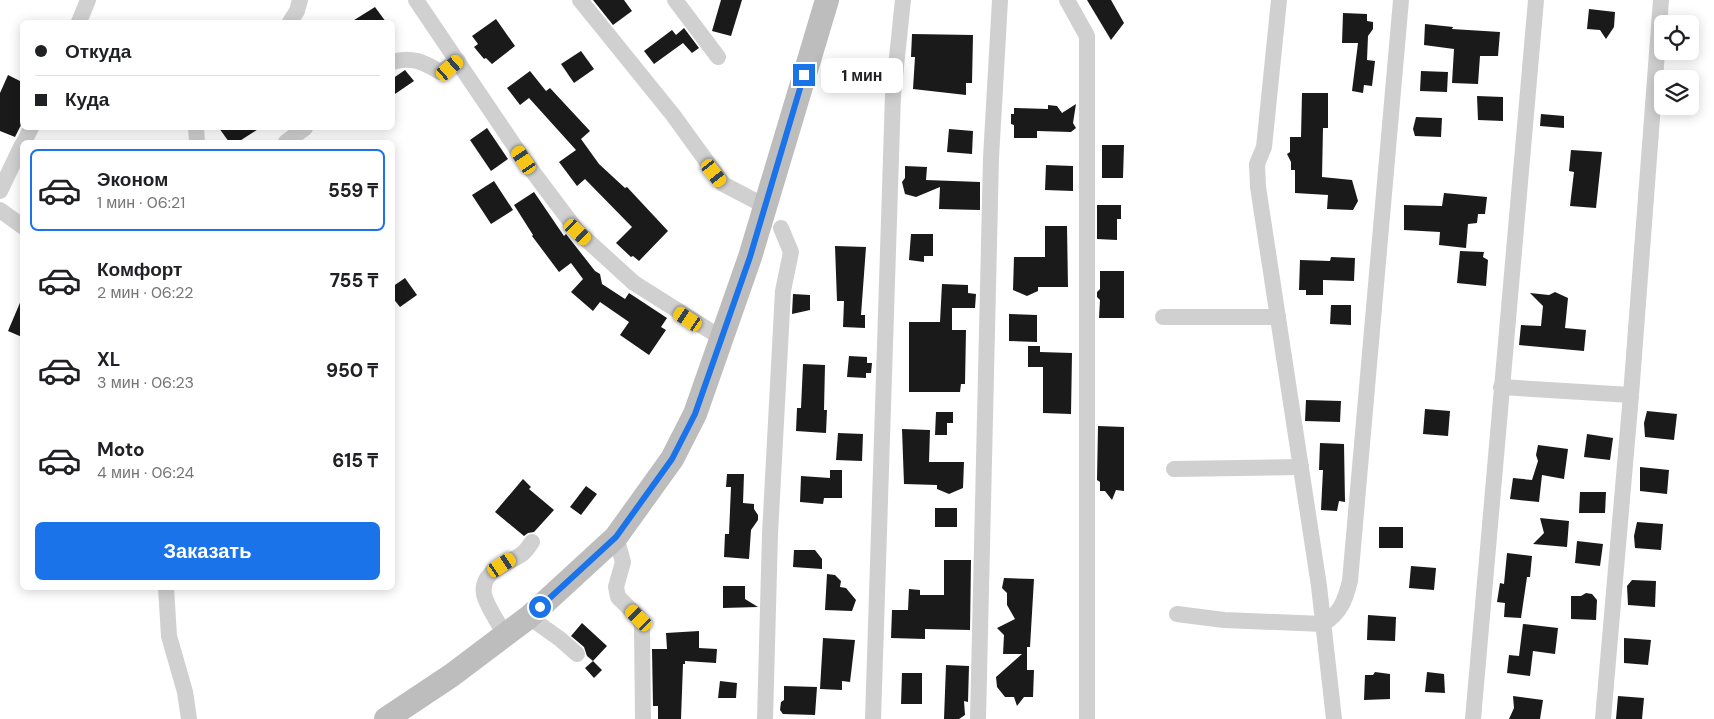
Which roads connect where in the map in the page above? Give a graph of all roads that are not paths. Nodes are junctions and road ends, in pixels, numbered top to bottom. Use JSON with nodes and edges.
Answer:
{"nodes":[{"id":1,"x":88,"y":0,"type":"edge"},
{"id":2,"x":300,"y":0,"type":"edge"},
{"id":3,"x":416,"y":0,"type":"edge"},
{"id":4,"x":580,"y":0,"type":"edge"},
{"id":5,"x":675,"y":0,"type":"edge"},
{"id":6,"x":827,"y":0,"type":"edge"},
{"id":7,"x":903,"y":0,"type":"edge"},
{"id":8,"x":1000,"y":0,"type":"edge"},
{"id":9,"x":1067,"y":0,"type":"edge"},
{"id":10,"x":1279,"y":0,"type":"edge"},
{"id":11,"x":1400,"y":0,"type":"edge"},
{"id":12,"x":1536,"y":0,"type":"edge"},
{"id":13,"x":1661,"y":0,"type":"edge"},
{"id":14,"x":80,"y":20,"type":"edge"},
{"id":15,"x":291,"y":20,"type":"edge"},
{"id":16,"x":718,"y":57,"type":"dead end"},
{"id":17,"x":395,"y":61,"type":"edge"},
{"id":18,"x":458,"y":61,"type":"junction"},
{"id":19,"x":300,"y":130,"type":"edge"},
{"id":20,"x":288,"y":140,"type":"edge"},
{"id":21,"x":20,"y":150,"type":"edge"},
{"id":22,"x":0,"y":191,"type":"edge"},
{"id":23,"x":765,"y":206,"type":"junction"},
{"id":24,"x":0,"y":210,"type":"edge"},
{"id":25,"x":20,"y":225,"type":"edge"},
{"id":26,"x":781,"y":228,"type":"dead end"},
{"id":27,"x":1163,"y":317,"type":"dead end"},
{"id":28,"x":1278,"y":317,"type":"junction"},
{"id":29,"x":723,"y":339,"type":"junction"},
{"id":30,"x":1501,"y":387,"type":"junction"},
{"id":31,"x":1631,"y":395,"type":"junction"},
{"id":32,"x":1301,"y":467,"type":"junction"},
{"id":33,"x":1174,"y":469,"type":"dead end"},
{"id":34,"x":616,"y":537,"type":"junction"},
{"id":35,"x":532,"y":542,"type":"dead end"},
{"id":36,"x":166,"y":590,"type":"edge"},
{"id":37,"x":1177,"y":614,"type":"dead end"},
{"id":38,"x":529,"y":617,"type":"junction"},
{"id":39,"x":1323,"y":624,"type":"junction"},
{"id":40,"x":505,"y":636,"type":"junction"},
{"id":41,"x":577,"y":654,"type":"dead end"},
{"id":42,"x":189,"y":719,"type":"edge"},
{"id":43,"x":386,"y":719,"type":"edge"},
{"id":44,"x":643,"y":719,"type":"edge"},
{"id":45,"x":765,"y":719,"type":"edge"},
{"id":46,"x":872,"y":719,"type":"edge"},
{"id":47,"x":978,"y":719,"type":"edge"},
{"id":48,"x":1087,"y":719,"type":"edge"},
{"id":49,"x":1334,"y":719,"type":"edge"},
{"id":50,"x":1473,"y":719,"type":"edge"},
{"id":51,"x":1603,"y":719,"type":"edge"}],
"edges":[{"from":1,"to":14,"type":"street"},
{"from":2,"to":15,"type":"street"},
{"from":3,"to":18,"type":"street"},
{"from":4,"to":23,"type":"street"},
{"from":5,"to":16,"type":"street"},
{"from":6,"to":23,"type":"main road"},
{"from":7,"to":46,"type":"street"},
{"from":8,"to":47,"type":"street"},
{"from":9,"to":48,"type":"street"},
{"from":10,"to":28,"type":"street"},
{"from":11,"to":39,"type":"street"},
{"from":12,"to":30,"type":"street"},
{"from":13,"to":31,"type":"street"},
{"from":17,"to":18,"type":"street"},
{"from":18,"to":29,"type":"street"},
{"from":19,"to":20,"type":"street"},
{"from":21,"to":22,"type":"street"},
{"from":23,"to":29,"type":"main road"},
{"from":24,"to":25,"type":"street"},
{"from":26,"to":45,"type":"street"},
{"from":27,"to":28,"type":"street"},
{"from":28,"to":32,"type":"street"},
{"from":29,"to":34,"type":"main road"},
{"from":30,"to":31,"type":"street"},
{"from":30,"to":50,"type":"street"},
{"from":31,"to":51,"type":"street"},
{"from":32,"to":33,"type":"street"},
{"from":32,"to":39,"type":"street"},
{"from":34,"to":38,"type":"main road"},
{"from":34,"to":44,"type":"street"},
{"from":35,"to":40,"type":"street"},
{"from":36,"to":42,"type":"street"},
{"from":37,"to":39,"type":"street"},
{"from":38,"to":40,"type":"main road"},
{"from":38,"to":41,"type":"street"},
{"from":39,"to":49,"type":"street"},
{"from":40,"to":43,"type":"main road"}]}
